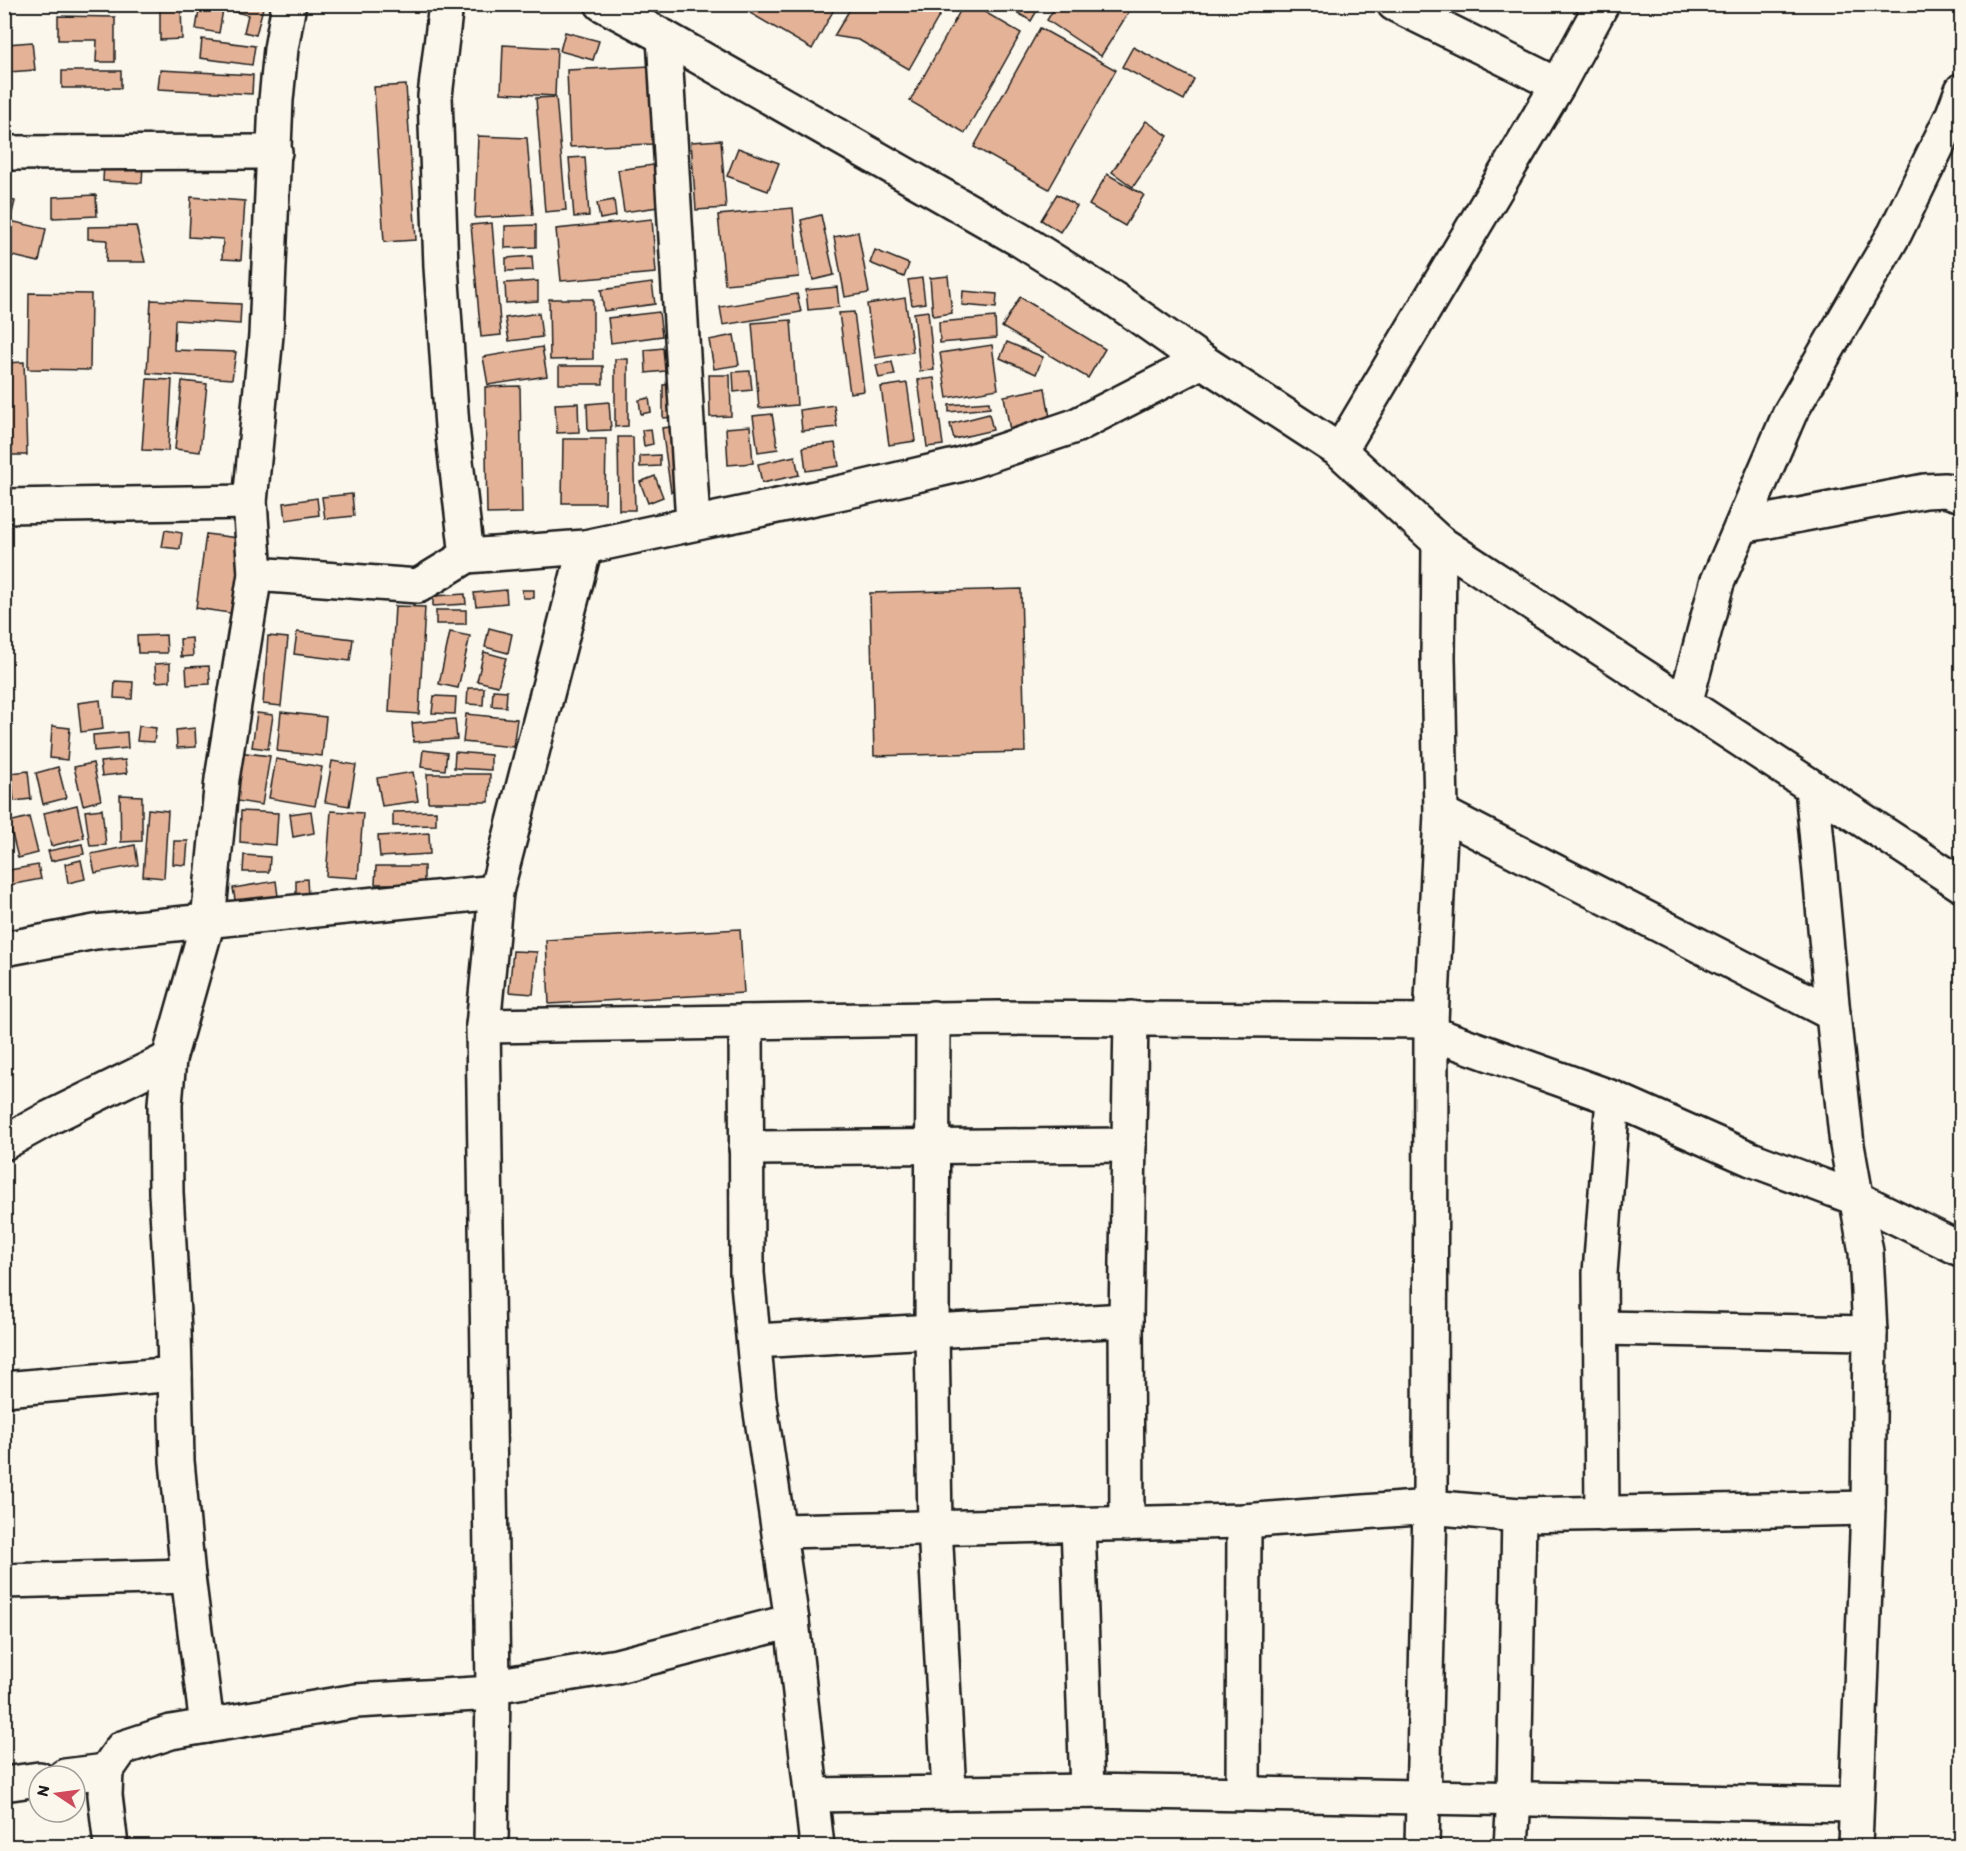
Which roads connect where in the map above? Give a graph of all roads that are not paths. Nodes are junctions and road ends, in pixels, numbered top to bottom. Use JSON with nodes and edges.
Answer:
{"nodes":[{"id":1,"x":289,"y":4,"type":"edge"},
{"id":2,"x":446,"y":4,"type":"edge"},
{"id":3,"x":602,"y":4,"type":"edge"},
{"id":4,"x":1394,"y":4,"type":"edge"},
{"id":5,"x":1602,"y":4,"type":"edge"},
{"id":6,"x":664,"y":37,"type":"junction"},
{"id":7,"x":1558,"y":85,"type":"junction"},
{"id":8,"x":1962,"y":90,"type":"edge"},
{"id":9,"x":275,"y":152,"type":"junction"},
{"id":10,"x":4,"y":153,"type":"edge"},
{"id":11,"x":1202,"y":361,"type":"junction"},
{"id":12,"x":1340,"y":451,"type":"junction"},
{"id":13,"x":1961,"y":500,"type":"edge"},
{"id":14,"x":250,"y":502,"type":"junction"},
{"id":15,"x":4,"y":506,"type":"edge"},
{"id":16,"x":693,"y":523,"type":"junction"},
{"id":17,"x":1742,"y":526,"type":"junction"},
{"id":18,"x":1439,"y":542,"type":"junction"},
{"id":19,"x":585,"y":547,"type":"junction"},
{"id":20,"x":467,"y":556,"type":"junction"},
{"id":21,"x":255,"y":574,"type":"junction"},
{"id":22,"x":1685,"y":704,"type":"junction"},
{"id":23,"x":1812,"y":787,"type":"junction"},
{"id":24,"x":1441,"y":813,"type":"junction"},
{"id":25,"x":1962,"y":885,"type":"edge"},
{"id":26,"x":496,"y":892,"type":"junction"},
{"id":27,"x":208,"y":921,"type":"junction"},
{"id":28,"x":4,"y":949,"type":"edge"},
{"id":29,"x":1833,"y":1014,"type":"junction"},
{"id":30,"x":933,"y":1018,"type":"junction"},
{"id":31,"x":1131,"y":1018,"type":"junction"},
{"id":32,"x":746,"y":1022,"type":"junction"},
{"id":33,"x":483,"y":1026,"type":"junction"},
{"id":34,"x":1431,"y":1027,"type":"junction"},
{"id":35,"x":170,"y":1059,"type":"junction"},
{"id":36,"x":1613,"y":1098,"type":"junction"},
{"id":37,"x":4,"y":1143,"type":"edge"},
{"id":38,"x":1129,"y":1145,"type":"junction"},
{"id":39,"x":932,"y":1146,"type":"junction"},
{"id":40,"x":746,"y":1148,"type":"junction"},
{"id":41,"x":1858,"y":1198,"type":"junction"},
{"id":42,"x":1962,"y":1250,"type":"edge"},
{"id":43,"x":1126,"y":1320,"type":"junction"},
{"id":44,"x":1601,"y":1328,"type":"junction"},
{"id":45,"x":932,"y":1331,"type":"junction"},
{"id":46,"x":1870,"y":1333,"type":"junction"},
{"id":47,"x":754,"y":1341,"type":"junction"},
{"id":48,"x":175,"y":1374,"type":"junction"},
{"id":49,"x":4,"y":1389,"type":"edge"},
{"id":50,"x":1430,"y":1507,"type":"junction"},
{"id":51,"x":1868,"y":1508,"type":"junction"},
{"id":52,"x":1602,"y":1514,"type":"junction"},
{"id":53,"x":1519,"y":1515,"type":"junction"},
{"id":54,"x":1244,"y":1521,"type":"junction"},
{"id":55,"x":1078,"y":1524,"type":"junction"},
{"id":56,"x":1127,"y":1524,"type":"junction"},
{"id":57,"x":935,"y":1527,"type":"junction"},
{"id":58,"x":780,"y":1531,"type":"junction"},
{"id":59,"x":188,"y":1576,"type":"junction"},
{"id":60,"x":4,"y":1581,"type":"edge"},
{"id":61,"x":792,"y":1620,"type":"junction"},
{"id":62,"x":493,"y":1689,"type":"junction"},
{"id":63,"x":207,"y":1726,"type":"junction"},
{"id":64,"x":106,"y":1771,"type":"junction"},
{"id":65,"x":87,"y":1773,"type":"edge"},
{"id":66,"x":27,"y":1781,"type":"edge"},
{"id":67,"x":4,"y":1784,"type":"edge"},
{"id":68,"x":1087,"y":1791,"type":"junction"},
{"id":69,"x":949,"y":1793,"type":"junction"},
{"id":70,"x":1243,"y":1793,"type":"junction"},
{"id":71,"x":812,"y":1795,"type":"junction"},
{"id":72,"x":1424,"y":1798,"type":"junction"},
{"id":73,"x":1514,"y":1798,"type":"junction"},
{"id":74,"x":1856,"y":1805,"type":"junction"},
{"id":75,"x":111,"y":1846,"type":"edge"},
{"id":76,"x":491,"y":1846,"type":"edge"},
{"id":77,"x":818,"y":1846,"type":"edge"},
{"id":78,"x":1422,"y":1846,"type":"edge"},
{"id":79,"x":1511,"y":1846,"type":"edge"},
{"id":80,"x":1855,"y":1846,"type":"edge"}],
"edges":[{"from":1,"to":9,"type":"street"},
{"from":2,"to":20,"type":"street"},
{"from":3,"to":6,"type":"street"},
{"from":4,"to":7,"type":"street"},
{"from":5,"to":7,"type":"street"},
{"from":6,"to":11,"type":"street"},
{"from":6,"to":16,"type":"street"},
{"from":7,"to":12,"type":"street"},
{"from":8,"to":17,"type":"street"},
{"from":9,"to":10,"type":"street"},
{"from":9,"to":14,"type":"street"},
{"from":11,"to":12,"type":"street"},
{"from":11,"to":16,"type":"street"},
{"from":12,"to":18,"type":"street"},
{"from":13,"to":17,"type":"street"},
{"from":14,"to":15,"type":"street"},
{"from":14,"to":21,"type":"street"},
{"from":16,"to":19,"type":"street"},
{"from":17,"to":22,"type":"street"},
{"from":18,"to":22,"type":"street"},
{"from":18,"to":24,"type":"street"},
{"from":19,"to":20,"type":"street"},
{"from":19,"to":26,"type":"street"},
{"from":20,"to":21,"type":"street"},
{"from":21,"to":27,"type":"street"},
{"from":22,"to":23,"type":"street"},
{"from":23,"to":25,"type":"street"},
{"from":23,"to":29,"type":"street"},
{"from":24,"to":29,"type":"street"},
{"from":24,"to":34,"type":"street"},
{"from":26,"to":27,"type":"street"},
{"from":26,"to":33,"type":"street"},
{"from":27,"to":28,"type":"street"},
{"from":27,"to":35,"type":"street"},
{"from":29,"to":41,"type":"street"},
{"from":30,"to":31,"type":"street"},
{"from":30,"to":32,"type":"street"},
{"from":30,"to":39,"type":"street"},
{"from":31,"to":34,"type":"street"},
{"from":31,"to":38,"type":"street"},
{"from":32,"to":33,"type":"street"},
{"from":32,"to":40,"type":"street"},
{"from":33,"to":62,"type":"street"},
{"from":34,"to":36,"type":"street"},
{"from":34,"to":50,"type":"street"},
{"from":35,"to":37,"type":"street"},
{"from":35,"to":48,"type":"street"},
{"from":36,"to":41,"type":"street"},
{"from":36,"to":44,"type":"street"},
{"from":38,"to":39,"type":"street"},
{"from":38,"to":43,"type":"street"},
{"from":39,"to":40,"type":"street"},
{"from":39,"to":45,"type":"street"},
{"from":40,"to":47,"type":"street"},
{"from":41,"to":42,"type":"street"},
{"from":41,"to":46,"type":"street"},
{"from":43,"to":45,"type":"street"},
{"from":43,"to":56,"type":"street"},
{"from":44,"to":46,"type":"street"},
{"from":44,"to":52,"type":"street"},
{"from":45,"to":47,"type":"street"},
{"from":45,"to":57,"type":"street"},
{"from":46,"to":51,"type":"street"},
{"from":47,"to":58,"type":"street"},
{"from":48,"to":49,"type":"street"},
{"from":48,"to":59,"type":"street"},
{"from":50,"to":53,"type":"street"},
{"from":50,"to":54,"type":"street"},
{"from":50,"to":72,"type":"street"},
{"from":51,"to":52,"type":"street"},
{"from":51,"to":74,"type":"street"},
{"from":52,"to":53,"type":"street"},
{"from":53,"to":73,"type":"street"},
{"from":54,"to":56,"type":"street"},
{"from":54,"to":70,"type":"street"},
{"from":55,"to":56,"type":"street"},
{"from":55,"to":57,"type":"street"},
{"from":55,"to":68,"type":"street"},
{"from":57,"to":58,"type":"street"},
{"from":57,"to":69,"type":"street"},
{"from":58,"to":61,"type":"street"},
{"from":59,"to":60,"type":"street"},
{"from":59,"to":63,"type":"street"},
{"from":61,"to":62,"type":"street"},
{"from":61,"to":71,"type":"street"},
{"from":62,"to":63,"type":"street"},
{"from":62,"to":76,"type":"street"},
{"from":63,"to":64,"type":"street"},
{"from":64,"to":65,"type":"street"},
{"from":64,"to":75,"type":"street"},
{"from":66,"to":67,"type":"street"},
{"from":68,"to":69,"type":"street"},
{"from":68,"to":70,"type":"street"},
{"from":69,"to":71,"type":"street"},
{"from":70,"to":72,"type":"street"},
{"from":71,"to":77,"type":"street"},
{"from":72,"to":73,"type":"street"},
{"from":72,"to":78,"type":"street"},
{"from":73,"to":74,"type":"street"},
{"from":73,"to":79,"type":"street"},
{"from":74,"to":80,"type":"street"}]}
